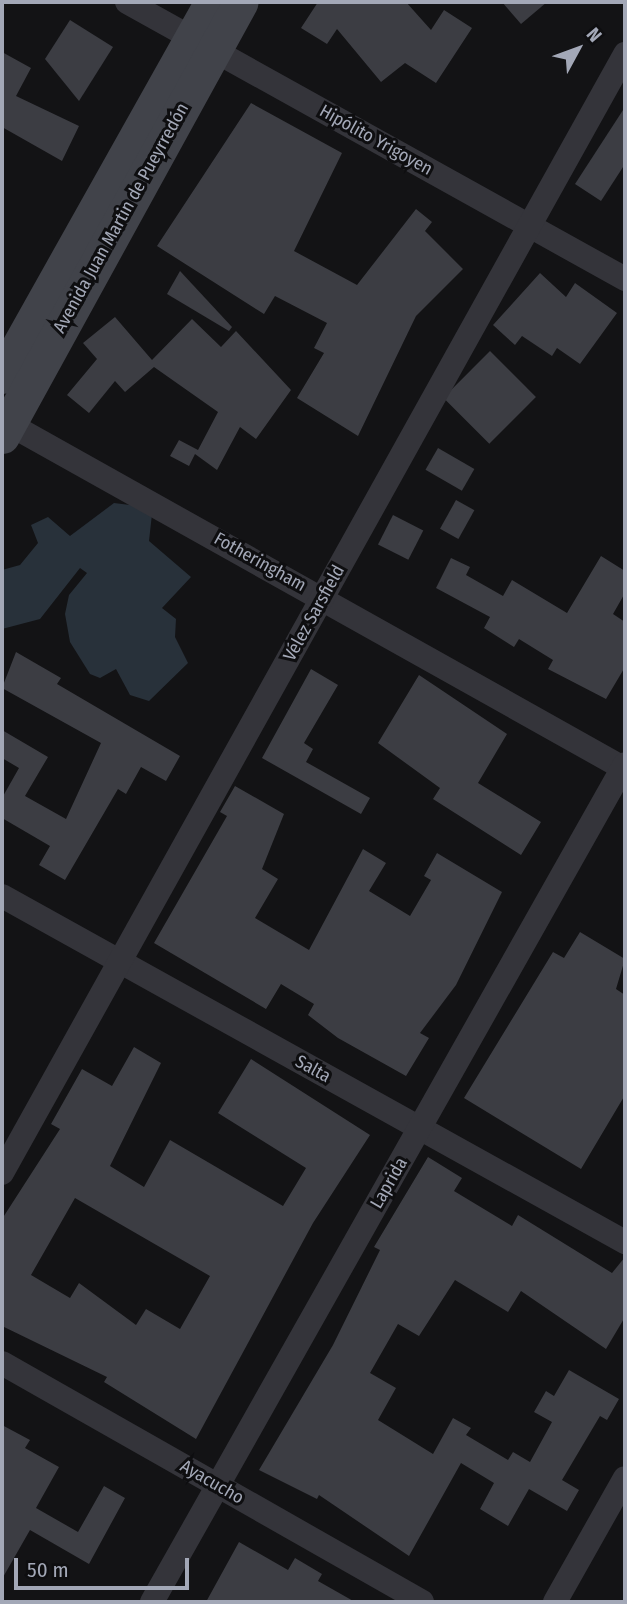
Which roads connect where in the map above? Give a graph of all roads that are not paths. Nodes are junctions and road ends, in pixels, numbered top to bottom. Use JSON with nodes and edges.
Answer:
{"nodes":[{"id":1,"x":127,"y":2,"type":"edge"},
{"id":2,"x":212,"y":2,"type":"edge"},
{"id":3,"x":241,"y":2,"type":"edge"},
{"id":4,"x":203,"y":43,"type":"junction"},
{"id":5,"x":625,"y":54,"type":"edge"},
{"id":6,"x":530,"y":226,"type":"junction"},
{"id":7,"x":625,"y":279,"type":"edge"},
{"id":8,"x":2,"y":376,"type":"edge"},
{"id":9,"x":4,"y":427,"type":"edge"},
{"id":10,"x":323,"y":596,"type":"junction"},
{"id":11,"x":625,"y":767,"type":"edge"},
{"id":12,"x":2,"y":896,"type":"edge"},
{"id":13,"x":120,"y":961,"type":"junction"},
{"id":14,"x":421,"y":1129,"type":"junction"},
{"id":15,"x":2,"y":1173,"type":"edge"},
{"id":16,"x":625,"y":1242,"type":"edge"},
{"id":17,"x":2,"y":1363,"type":"edge"},
{"id":18,"x":625,"y":1478,"type":"edge"},
{"id":19,"x":217,"y":1484,"type":"junction"},
{"id":20,"x":152,"y":1602,"type":"edge"},
{"id":21,"x":422,"y":1602,"type":"edge"},
{"id":22,"x":555,"y":1602,"type":"edge"}],
"edges":[{"from":1,"to":4,"type":"street","name":"Hipólito Yrigoyen"},
{"from":2,"to":4,"type":"main road","name":"Avenida Juan Martin de Pueyrredón"},
{"from":3,"to":4,"type":"main road","name":"Avenida Juan Martin de Pueyrredón"},
{"from":4,"to":6,"type":"street","name":"Hipólito Yrigoyen"},
{"from":4,"to":8,"type":"main road","name":"Avenida Juan Martin de Pueyrredón"},
{"from":4,"to":9,"type":"main road","name":"Avenida Juan Martin de Pueyrredón"},
{"from":5,"to":6,"type":"street","name":"Vélez Sarsfield"},
{"from":6,"to":7,"type":"street","name":"Hipólito Yrigoyen"},
{"from":6,"to":10,"type":"street","name":"Vélez Sarsfield"},
{"from":9,"to":10,"type":"street","name":"Fotheringham"},
{"from":10,"to":11,"type":"street","name":"Fotheringham"},
{"from":10,"to":13,"type":"street","name":"Vélez Sarsfield"},
{"from":11,"to":14,"type":"street","name":"Laprida"},
{"from":12,"to":13,"type":"street","name":"Salta"},
{"from":13,"to":14,"type":"street","name":"Salta"},
{"from":13,"to":15,"type":"street","name":"Vélez Sarsfield"},
{"from":14,"to":16,"type":"street","name":"Salta"},
{"from":14,"to":19,"type":"street","name":"Laprida"},
{"from":17,"to":19,"type":"street","name":"Ayacucho"},
{"from":18,"to":22,"type":"street"},
{"from":19,"to":20,"type":"street","name":"Laprida"},
{"from":19,"to":21,"type":"street","name":"Ayacucho"}]}
